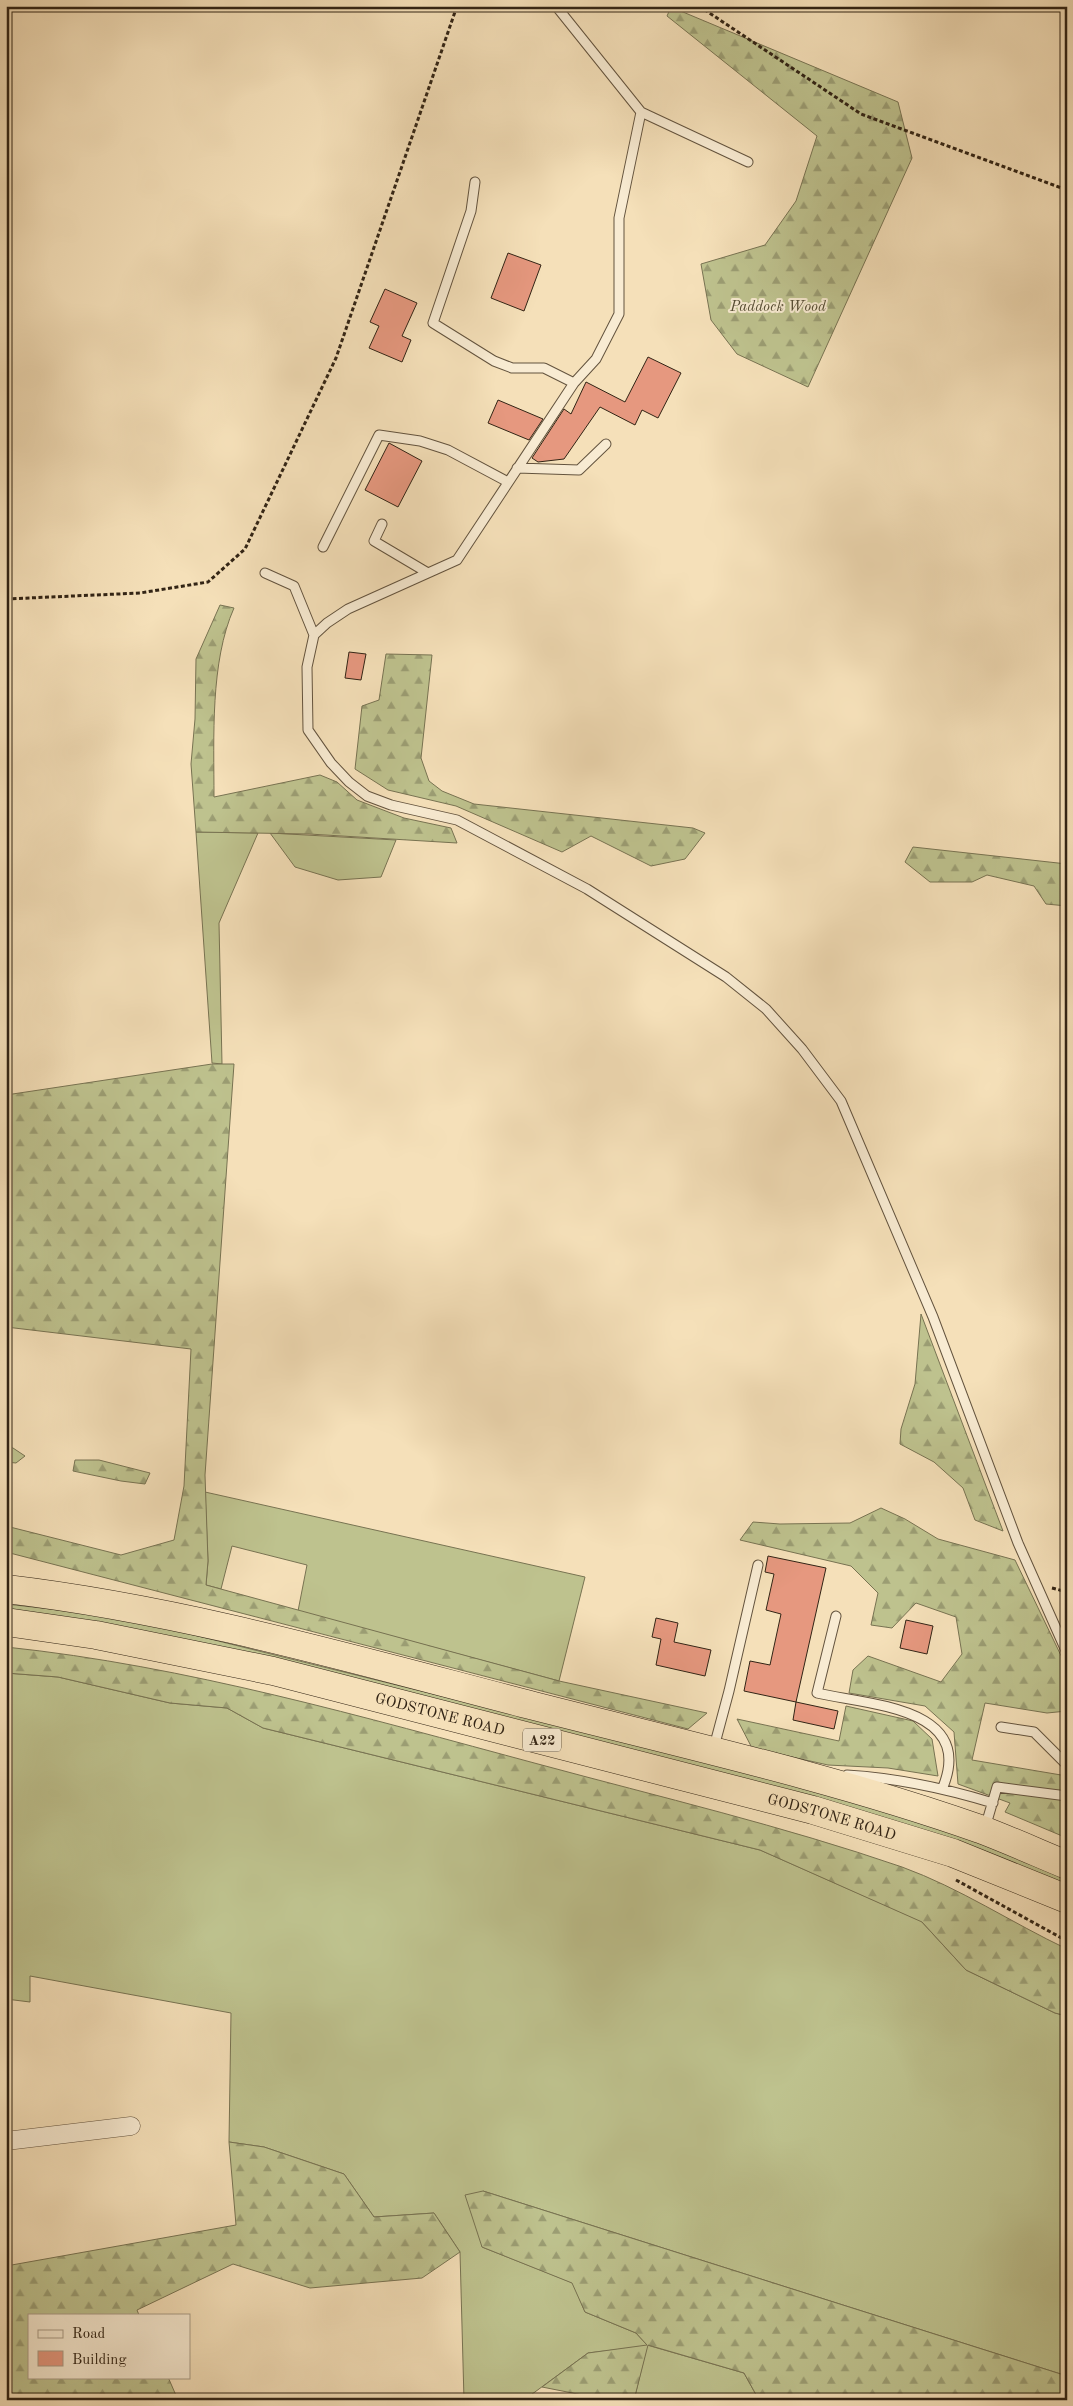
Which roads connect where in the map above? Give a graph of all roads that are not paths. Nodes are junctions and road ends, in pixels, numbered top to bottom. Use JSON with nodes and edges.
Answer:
{"nodes":[{"id":1,"x":556,"y":6,"type":"edge"},
{"id":2,"x":641,"y":112,"type":"junction"},
{"id":3,"x":748,"y":162,"type":"dead end"},
{"id":4,"x":475,"y":182,"type":"dead end"},
{"id":5,"x":574,"y":383,"type":"junction"},
{"id":6,"x":606,"y":444,"type":"dead end"},
{"id":7,"x":517,"y":468,"type":"junction"},
{"id":8,"x":508,"y":482,"type":"junction"},
{"id":9,"x":382,"y":524,"type":"dead end"},
{"id":10,"x":323,"y":547,"type":"dead end"},
{"id":11,"x":265,"y":573,"type":"dead end"},
{"id":12,"x":428,"y":573,"type":"junction"},
{"id":13,"x":314,"y":635,"type":"junction"},
{"id":14,"x":758,"y":1565,"type":"dead end"},
{"id":15,"x":13,"y":1587,"type":"edge"},
{"id":16,"x":836,"y":1616,"type":"dead end"},
{"id":17,"x":6,"y":1622,"type":"edge"},
{"id":18,"x":1067,"y":1654,"type":"edge"},
{"id":19,"x":1001,"y":1727,"type":"dead end"},
{"id":20,"x":712,"y":1752,"type":"junction"},
{"id":21,"x":1067,"y":1765,"type":"edge"},
{"id":22,"x":805,"y":1776,"type":"junction"},
{"id":23,"x":943,"y":1787,"type":"junction"},
{"id":24,"x":1067,"y":1796,"type":"edge"},
{"id":25,"x":993,"y":1803,"type":"junction"},
{"id":26,"x":984,"y":1830,"type":"junction"},
{"id":27,"x":1067,"y":1865,"type":"edge"},
{"id":28,"x":1067,"y":1899,"type":"edge"},
{"id":29,"x":131,"y":2126,"type":"dead end"},
{"id":30,"x":6,"y":2141,"type":"edge"}],
"edges":[{"from":1,"to":2,"type":"lane"},
{"from":2,"to":3,"type":"lane"},
{"from":2,"to":5,"type":"lane"},
{"from":4,"to":5,"type":"lane"},
{"from":5,"to":7,"type":"lane"},
{"from":6,"to":7,"type":"lane"},
{"from":7,"to":8,"type":"lane"},
{"from":8,"to":10,"type":"lane"},
{"from":8,"to":12,"type":"lane"},
{"from":9,"to":12,"type":"lane"},
{"from":11,"to":13,"type":"lane"},
{"from":12,"to":13,"type":"lane"},
{"from":13,"to":18,"type":"lane"},
{"from":14,"to":20,"type":"lane"},
{"from":15,"to":20,"type":"highway","name":"GODSTONE ROAD","number":"A22"},
{"from":16,"to":23,"type":"lane"},
{"from":17,"to":28,"type":"highway","name":"GODSTONE ROAD","number":"A22"},
{"from":19,"to":21,"type":"lane"},
{"from":20,"to":22,"type":"highway","name":"GODSTONE ROAD","number":"A22"},
{"from":22,"to":23,"type":"lane"},
{"from":22,"to":26,"type":"highway","name":"GODSTONE ROAD","number":"A22"},
{"from":23,"to":25,"type":"lane"},
{"from":24,"to":25,"type":"lane"},
{"from":25,"to":26,"type":"lane"},
{"from":26,"to":27,"type":"highway","name":"GODSTONE ROAD","number":"A22"},
{"from":29,"to":30,"type":"street"}]}
